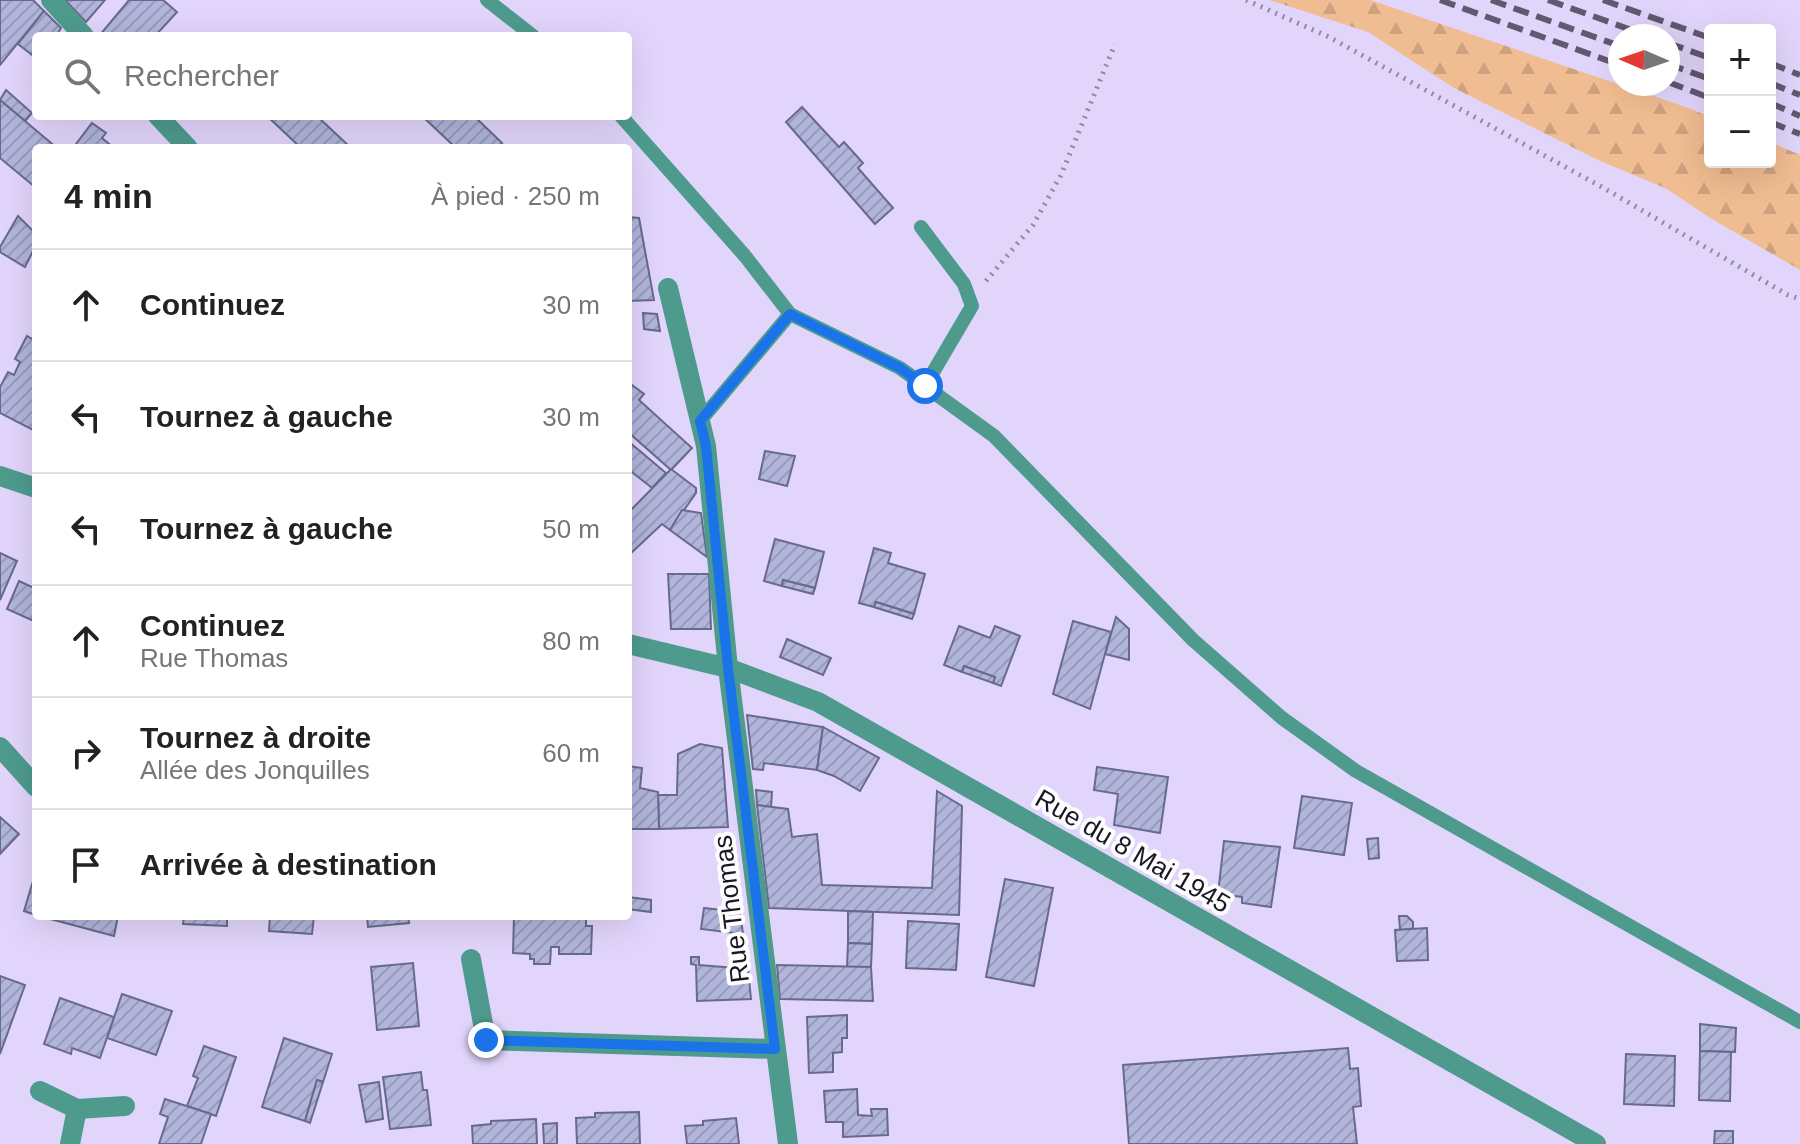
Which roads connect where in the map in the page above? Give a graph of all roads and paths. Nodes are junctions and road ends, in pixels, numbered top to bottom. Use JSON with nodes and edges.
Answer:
{"nodes":[{"id":1,"x":51,"y":0,"type":"edge"},
{"id":2,"x":487,"y":0,"type":"edge"},
{"id":3,"x":1246,"y":0,"type":"edge"},
{"id":4,"x":80,"y":32,"type":"edge"},
{"id":5,"x":528,"y":32,"type":"edge"},
{"id":6,"x":1115,"y":44,"type":"dead end"},
{"id":7,"x":162,"y":120,"type":"edge"},
{"id":8,"x":625,"y":120,"type":"edge"},
{"id":9,"x":184,"y":144,"type":"edge"},
{"id":10,"x":921,"y":227,"type":"dead end"},
{"id":11,"x":668,"y":288,"type":"dead end"},
{"id":12,"x":1800,"y":299,"type":"edge"},
{"id":13,"x":972,"y":306,"type":"junction"},
{"id":14,"x":790,"y":314,"type":"junction"},
{"id":15,"x":925,"y":386,"type":"junction"},
{"id":16,"x":700,"y":421,"type":"junction"},
{"id":17,"x":0,"y":476,"type":"edge"},
{"id":18,"x":32,"y":487,"type":"edge"},
{"id":19,"x":632,"y":645,"type":"edge"},
{"id":20,"x":728,"y":668,"type":"junction"},
{"id":21,"x":0,"y":747,"type":"edge"},
{"id":22,"x":32,"y":783,"type":"edge"},
{"id":23,"x":471,"y":959,"type":"dead end"},
{"id":24,"x":1800,"y":1022,"type":"edge"},
{"id":25,"x":775,"y":1049,"type":"junction"},
{"id":26,"x":40,"y":1091,"type":"dead end"},
{"id":27,"x":125,"y":1106,"type":"dead end"},
{"id":28,"x":77,"y":1109,"type":"junction"},
{"id":29,"x":70,"y":1144,"type":"edge"},
{"id":30,"x":788,"y":1144,"type":"edge"},
{"id":31,"x":1596,"y":1144,"type":"edge"}],
"edges":[{"from":1,"to":4,"type":"street"},
{"from":2,"to":5,"type":"lane"},
{"from":3,"to":12,"type":"path"},
{"from":6,"to":13,"type":"path"},
{"from":7,"to":9,"type":"street"},
{"from":8,"to":14,"type":"lane"},
{"from":10,"to":13,"type":"lane"},
{"from":11,"to":16,"type":"street","name":"Rue Thomas"},
{"from":13,"to":15,"type":"lane"},
{"from":14,"to":15,"type":"lane"},
{"from":14,"to":16,"type":"lane"},
{"from":15,"to":24,"type":"lane"},
{"from":16,"to":20,"type":"street","name":"Rue Thomas"},
{"from":17,"to":18,"type":"street"},
{"from":19,"to":20,"type":"street","name":"Rue du 8 Mai 1945"},
{"from":20,"to":25,"type":"street","name":"Rue Thomas"},
{"from":20,"to":31,"type":"street","name":"Rue du 8 Mai 1945"},
{"from":21,"to":22,"type":"street"},
{"from":23,"to":25,"type":"street"},
{"from":25,"to":30,"type":"street","name":"Rue Thomas"},
{"from":26,"to":28,"type":"street"},
{"from":27,"to":28,"type":"street"},
{"from":28,"to":29,"type":"street"}]}
